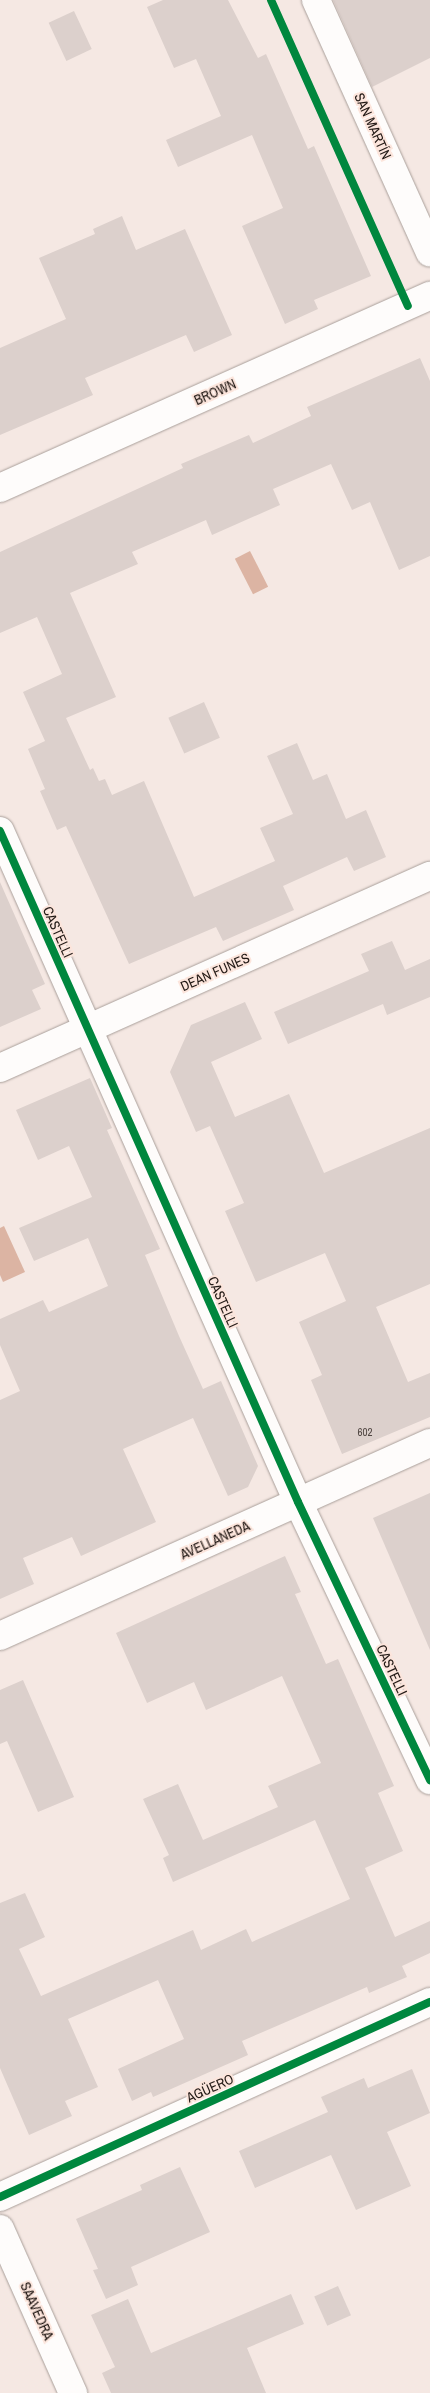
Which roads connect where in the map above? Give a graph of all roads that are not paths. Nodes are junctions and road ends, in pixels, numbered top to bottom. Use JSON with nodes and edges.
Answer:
{"nodes":[{"id":1,"x":316,"y":0,"type":"edge"},
{"id":2,"x":430,"y":252,"type":"edge"},
{"id":3,"x":430,"y":296,"type":"edge"},
{"id":4,"x":0,"y":488,"type":"edge"},
{"id":5,"x":0,"y":831,"type":"edge"},
{"id":6,"x":430,"y":876,"type":"edge"},
{"id":7,"x":88,"y":1029,"type":"junction"},
{"id":8,"x":0,"y":1068,"type":"edge"},
{"id":9,"x":430,"y":1443,"type":"edge"},
{"id":10,"x":298,"y":1502,"type":"junction"},
{"id":11,"x":0,"y":1636,"type":"edge"},
{"id":12,"x":430,"y":1780,"type":"edge"},
{"id":13,"x":430,"y":2002,"type":"edge"},
{"id":14,"x":0,"y":2197,"type":"edge"},
{"id":15,"x":0,"y":2229,"type":"edge"},
{"id":16,"x":73,"y":2393,"type":"edge"}],
"edges":[{"from":1,"to":2,"type":"street","name":"SAN MARTÍN"},
{"from":3,"to":4,"type":"street","name":"BROWN"},
{"from":5,"to":7,"type":"street","name":"CASTELLI"},
{"from":6,"to":7,"type":"street","name":"DEAN FUNES"},
{"from":7,"to":8,"type":"street","name":"DEAN FUNES"},
{"from":7,"to":10,"type":"street","name":"CASTELLI"},
{"from":9,"to":10,"type":"street","name":"AVELLANEDA"},
{"from":10,"to":11,"type":"street","name":"AVELLANEDA"},
{"from":10,"to":12,"type":"street","name":"CASTELLI"},
{"from":13,"to":14,"type":"street","name":"AGÜERO"},
{"from":15,"to":16,"type":"street","name":"SAAVEDRA"}]}
